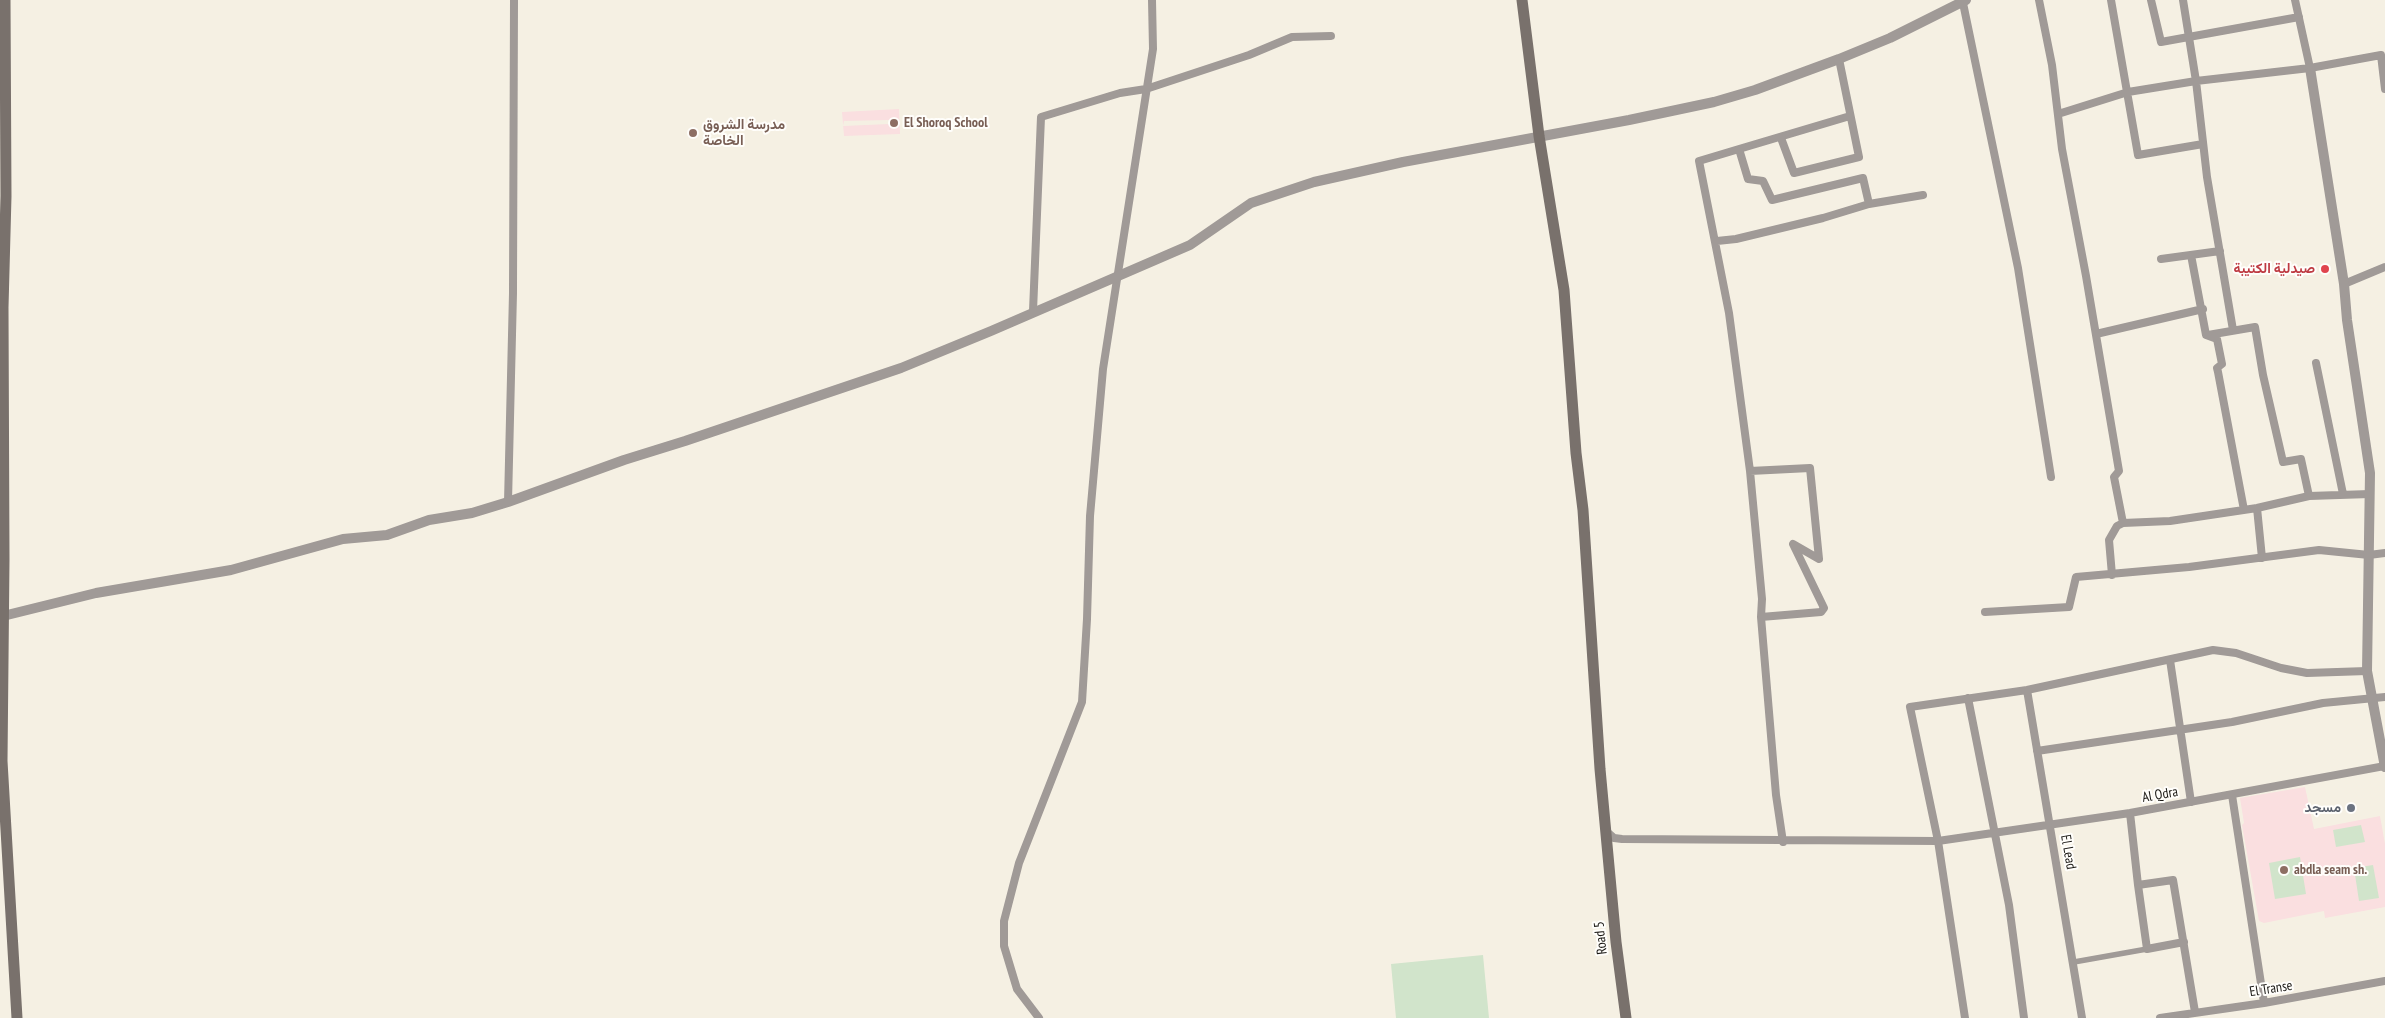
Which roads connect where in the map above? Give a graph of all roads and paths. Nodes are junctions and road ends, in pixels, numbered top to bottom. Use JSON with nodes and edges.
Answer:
{"nodes":[{"id":1,"x":5,"y":0,"type":"edge"},
{"id":2,"x":514,"y":0,"type":"edge"},
{"id":3,"x":1152,"y":0,"type":"edge"},
{"id":4,"x":1522,"y":0,"type":"edge"},
{"id":5,"x":2039,"y":0,"type":"edge"},
{"id":6,"x":2110,"y":0,"type":"edge"},
{"id":7,"x":2151,"y":0,"type":"edge"},
{"id":8,"x":2183,"y":0,"type":"edge"},
{"id":9,"x":2295,"y":0,"type":"edge"},
{"id":10,"x":1964,"y":1,"type":"edge"},
{"id":11,"x":2299,"y":16,"type":"junction"},
{"id":12,"x":1331,"y":36,"type":"dead end"},
{"id":13,"x":2189,"y":36,"type":"junction"},
{"id":14,"x":2383,"y":55,"type":"edge"},
{"id":15,"x":1839,"y":59,"type":"junction"},
{"id":16,"x":2310,"y":68,"type":"junction"},
{"id":17,"x":2196,"y":81,"type":"junction"},
{"id":18,"x":1146,"y":89,"type":"junction"},
{"id":19,"x":2385,"y":89,"type":"edge"},
{"id":20,"x":2128,"y":92,"type":"junction"},
{"id":21,"x":2058,"y":114,"type":"junction"},
{"id":22,"x":1850,"y":116,"type":"junction"},
{"id":23,"x":1539,"y":136,"type":"junction"},
{"id":24,"x":1781,"y":138,"type":"junction"},
{"id":25,"x":2203,"y":144,"type":"junction"},
{"id":26,"x":1739,"y":149,"type":"junction"},
{"id":27,"x":1923,"y":195,"type":"dead end"},
{"id":28,"x":1869,"y":204,"type":"junction"},
{"id":29,"x":1717,"y":241,"type":"junction"},
{"id":30,"x":2220,"y":252,"type":"junction"},
{"id":31,"x":2190,"y":255,"type":"junction"},
{"id":32,"x":2161,"y":258,"type":"dead end"},
{"id":33,"x":2385,"y":267,"type":"edge"},
{"id":34,"x":1117,"y":277,"type":"junction"},
{"id":35,"x":2344,"y":284,"type":"junction"},
{"id":36,"x":2202,"y":309,"type":"junction"},
{"id":37,"x":1033,"y":311,"type":"junction"},
{"id":38,"x":2232,"y":330,"type":"junction"},
{"id":39,"x":2096,"y":334,"type":"junction"},
{"id":40,"x":2206,"y":335,"type":"junction"},
{"id":41,"x":2316,"y":364,"type":"dead end"},
{"id":42,"x":1750,"y":470,"type":"junction"},
{"id":43,"x":2052,"y":477,"type":"dead end"},
{"id":44,"x":2344,"y":494,"type":"junction"},
{"id":45,"x":2370,"y":494,"type":"junction"},
{"id":46,"x":2309,"y":496,"type":"junction"},
{"id":47,"x":508,"y":502,"type":"junction"},
{"id":48,"x":2257,"y":508,"type":"junction"},
{"id":49,"x":2244,"y":510,"type":"junction"},
{"id":50,"x":2123,"y":522,"type":"junction"},
{"id":51,"x":2385,"y":553,"type":"edge"},
{"id":52,"x":2369,"y":555,"type":"junction"},
{"id":53,"x":2262,"y":558,"type":"junction"},
{"id":54,"x":2112,"y":574,"type":"junction"},
{"id":55,"x":1985,"y":612,"type":"dead end"},
{"id":56,"x":3,"y":616,"type":"junction"},
{"id":57,"x":1761,"y":618,"type":"junction"},
{"id":58,"x":2170,"y":660,"type":"junction"},
{"id":59,"x":2367,"y":671,"type":"junction"},
{"id":60,"x":2027,"y":690,"type":"junction"},
{"id":61,"x":2385,"y":697,"type":"edge"},
{"id":62,"x":1968,"y":698,"type":"junction"},
{"id":63,"x":2371,"y":700,"type":"junction"},
{"id":64,"x":2181,"y":731,"type":"junction"},
{"id":65,"x":2037,"y":751,"type":"junction"},
{"id":66,"x":2385,"y":766,"type":"edge"},
{"id":67,"x":2232,"y":795,"type":"junction"},
{"id":68,"x":2191,"y":802,"type":"junction"},
{"id":69,"x":2130,"y":813,"type":"junction"},
{"id":70,"x":2050,"y":823,"type":"junction"},
{"id":71,"x":1606,"y":831,"type":"junction"},
{"id":72,"x":1995,"y":833,"type":"junction"},
{"id":73,"x":1938,"y":841,"type":"junction"},
{"id":74,"x":1783,"y":842,"type":"junction"},
{"id":75,"x":2138,"y":885,"type":"junction"},
{"id":76,"x":2184,"y":942,"type":"junction"},
{"id":77,"x":2147,"y":949,"type":"junction"},
{"id":78,"x":2074,"y":962,"type":"junction"},
{"id":79,"x":2385,"y":981,"type":"edge"},
{"id":80,"x":2264,"y":1003,"type":"junction"},
{"id":81,"x":2195,"y":1012,"type":"junction"},
{"id":82,"x":17,"y":1018,"type":"edge"},
{"id":83,"x":1039,"y":1018,"type":"edge"},
{"id":84,"x":1626,"y":1018,"type":"edge"},
{"id":85,"x":1965,"y":1018,"type":"edge"},
{"id":86,"x":2024,"y":1018,"type":"edge"},
{"id":87,"x":2082,"y":1018,"type":"edge"},
{"id":88,"x":2160,"y":1018,"type":"edge"}],
"edges":[{"from":1,"to":56,"type":"main road"},
{"from":2,"to":47,"type":"street"},
{"from":3,"to":18,"type":"street"},
{"from":4,"to":23,"type":"main road","name":"Road 5"},
{"from":5,"to":21,"type":"street"},
{"from":6,"to":20,"type":"street"},
{"from":7,"to":13,"type":"street"},
{"from":8,"to":13,"type":"street"},
{"from":9,"to":11,"type":"street"},
{"from":10,"to":15,"type":"street"},
{"from":10,"to":43,"type":"street"},
{"from":11,"to":13,"type":"street"},
{"from":11,"to":16,"type":"street"},
{"from":12,"to":18,"type":"street"},
{"from":13,"to":17,"type":"street"},
{"from":14,"to":16,"type":"street"},
{"from":14,"to":19,"type":"street"},
{"from":15,"to":22,"type":"street"},
{"from":15,"to":23,"type":"street"},
{"from":16,"to":17,"type":"street"},
{"from":16,"to":35,"type":"street"},
{"from":17,"to":20,"type":"street"},
{"from":17,"to":25,"type":"street"},
{"from":18,"to":34,"type":"street"},
{"from":18,"to":37,"type":"street"},
{"from":20,"to":21,"type":"street"},
{"from":20,"to":25,"type":"street"},
{"from":21,"to":39,"type":"street"},
{"from":22,"to":24,"type":"street"},
{"from":22,"to":24,"type":"street"},
{"from":23,"to":34,"type":"street"},
{"from":23,"to":71,"type":"main road","name":"Road 5"},
{"from":24,"to":26,"type":"street"},
{"from":25,"to":30,"type":"street"},
{"from":26,"to":28,"type":"street"},
{"from":26,"to":29,"type":"street"},
{"from":27,"to":28,"type":"street"},
{"from":28,"to":29,"type":"street"},
{"from":29,"to":42,"type":"street"},
{"from":30,"to":31,"type":"street"},
{"from":30,"to":38,"type":"street"},
{"from":31,"to":32,"type":"street"},
{"from":31,"to":36,"type":"street"},
{"from":33,"to":35,"type":"street"},
{"from":34,"to":37,"type":"street"},
{"from":34,"to":83,"type":"street"},
{"from":35,"to":45,"type":"street"},
{"from":36,"to":39,"type":"street"},
{"from":36,"to":40,"type":"street"},
{"from":37,"to":47,"type":"street"},
{"from":38,"to":40,"type":"street"},
{"from":38,"to":46,"type":"street"},
{"from":39,"to":50,"type":"street"},
{"from":40,"to":49,"type":"street"},
{"from":41,"to":44,"type":"street"},
{"from":42,"to":57,"type":"street"},
{"from":42,"to":57,"type":"street"},
{"from":44,"to":45,"type":"street"},
{"from":44,"to":46,"type":"street"},
{"from":45,"to":52,"type":"street"},
{"from":46,"to":48,"type":"street"},
{"from":47,"to":56,"type":"street"},
{"from":48,"to":49,"type":"street"},
{"from":48,"to":53,"type":"street"},
{"from":49,"to":50,"type":"street"},
{"from":50,"to":54,"type":"street"},
{"from":51,"to":52,"type":"street"},
{"from":52,"to":53,"type":"street"},
{"from":52,"to":59,"type":"street"},
{"from":53,"to":54,"type":"street"},
{"from":54,"to":55,"type":"street"},
{"from":56,"to":82,"type":"main road"},
{"from":57,"to":74,"type":"street"},
{"from":58,"to":59,"type":"street"},
{"from":58,"to":60,"type":"street"},
{"from":58,"to":64,"type":"street"},
{"from":59,"to":63,"type":"street"},
{"from":60,"to":62,"type":"street"},
{"from":60,"to":65,"type":"street","name":"El Lead"},
{"from":61,"to":63,"type":"street"},
{"from":62,"to":72,"type":"street"},
{"from":62,"to":73,"type":"street"},
{"from":63,"to":64,"type":"street"},
{"from":63,"to":66,"type":"street"},
{"from":64,"to":65,"type":"street"},
{"from":64,"to":68,"type":"street"},
{"from":65,"to":70,"type":"street","name":"El Lead"},
{"from":66,"to":67,"type":"street","name":"Al Qdra"},
{"from":67,"to":68,"type":"street","name":"Al Qdra"},
{"from":67,"to":80,"type":"street"},
{"from":68,"to":69,"type":"street","name":"Al Qdra"},
{"from":69,"to":70,"type":"street","name":"Al Qdra"},
{"from":69,"to":75,"type":"street"},
{"from":70,"to":72,"type":"street","name":"Al Qdra"},
{"from":70,"to":78,"type":"street","name":"El Lead"},
{"from":71,"to":74,"type":"street","name":"Al Qdra"},
{"from":71,"to":84,"type":"main road","name":"Road 5"},
{"from":72,"to":73,"type":"street","name":"Al Qdra"},
{"from":72,"to":86,"type":"street"},
{"from":73,"to":74,"type":"street","name":"Al Qdra"},
{"from":73,"to":85,"type":"street"},
{"from":75,"to":76,"type":"street"},
{"from":75,"to":77,"type":"street"},
{"from":76,"to":77,"type":"street"},
{"from":76,"to":81,"type":"street"},
{"from":77,"to":78,"type":"street"},
{"from":78,"to":87,"type":"street","name":"El Lead"},
{"from":79,"to":80,"type":"street","name":"El Transe"},
{"from":80,"to":81,"type":"street","name":"El Transe"},
{"from":81,"to":88,"type":"street","name":"El Transe"}]}
